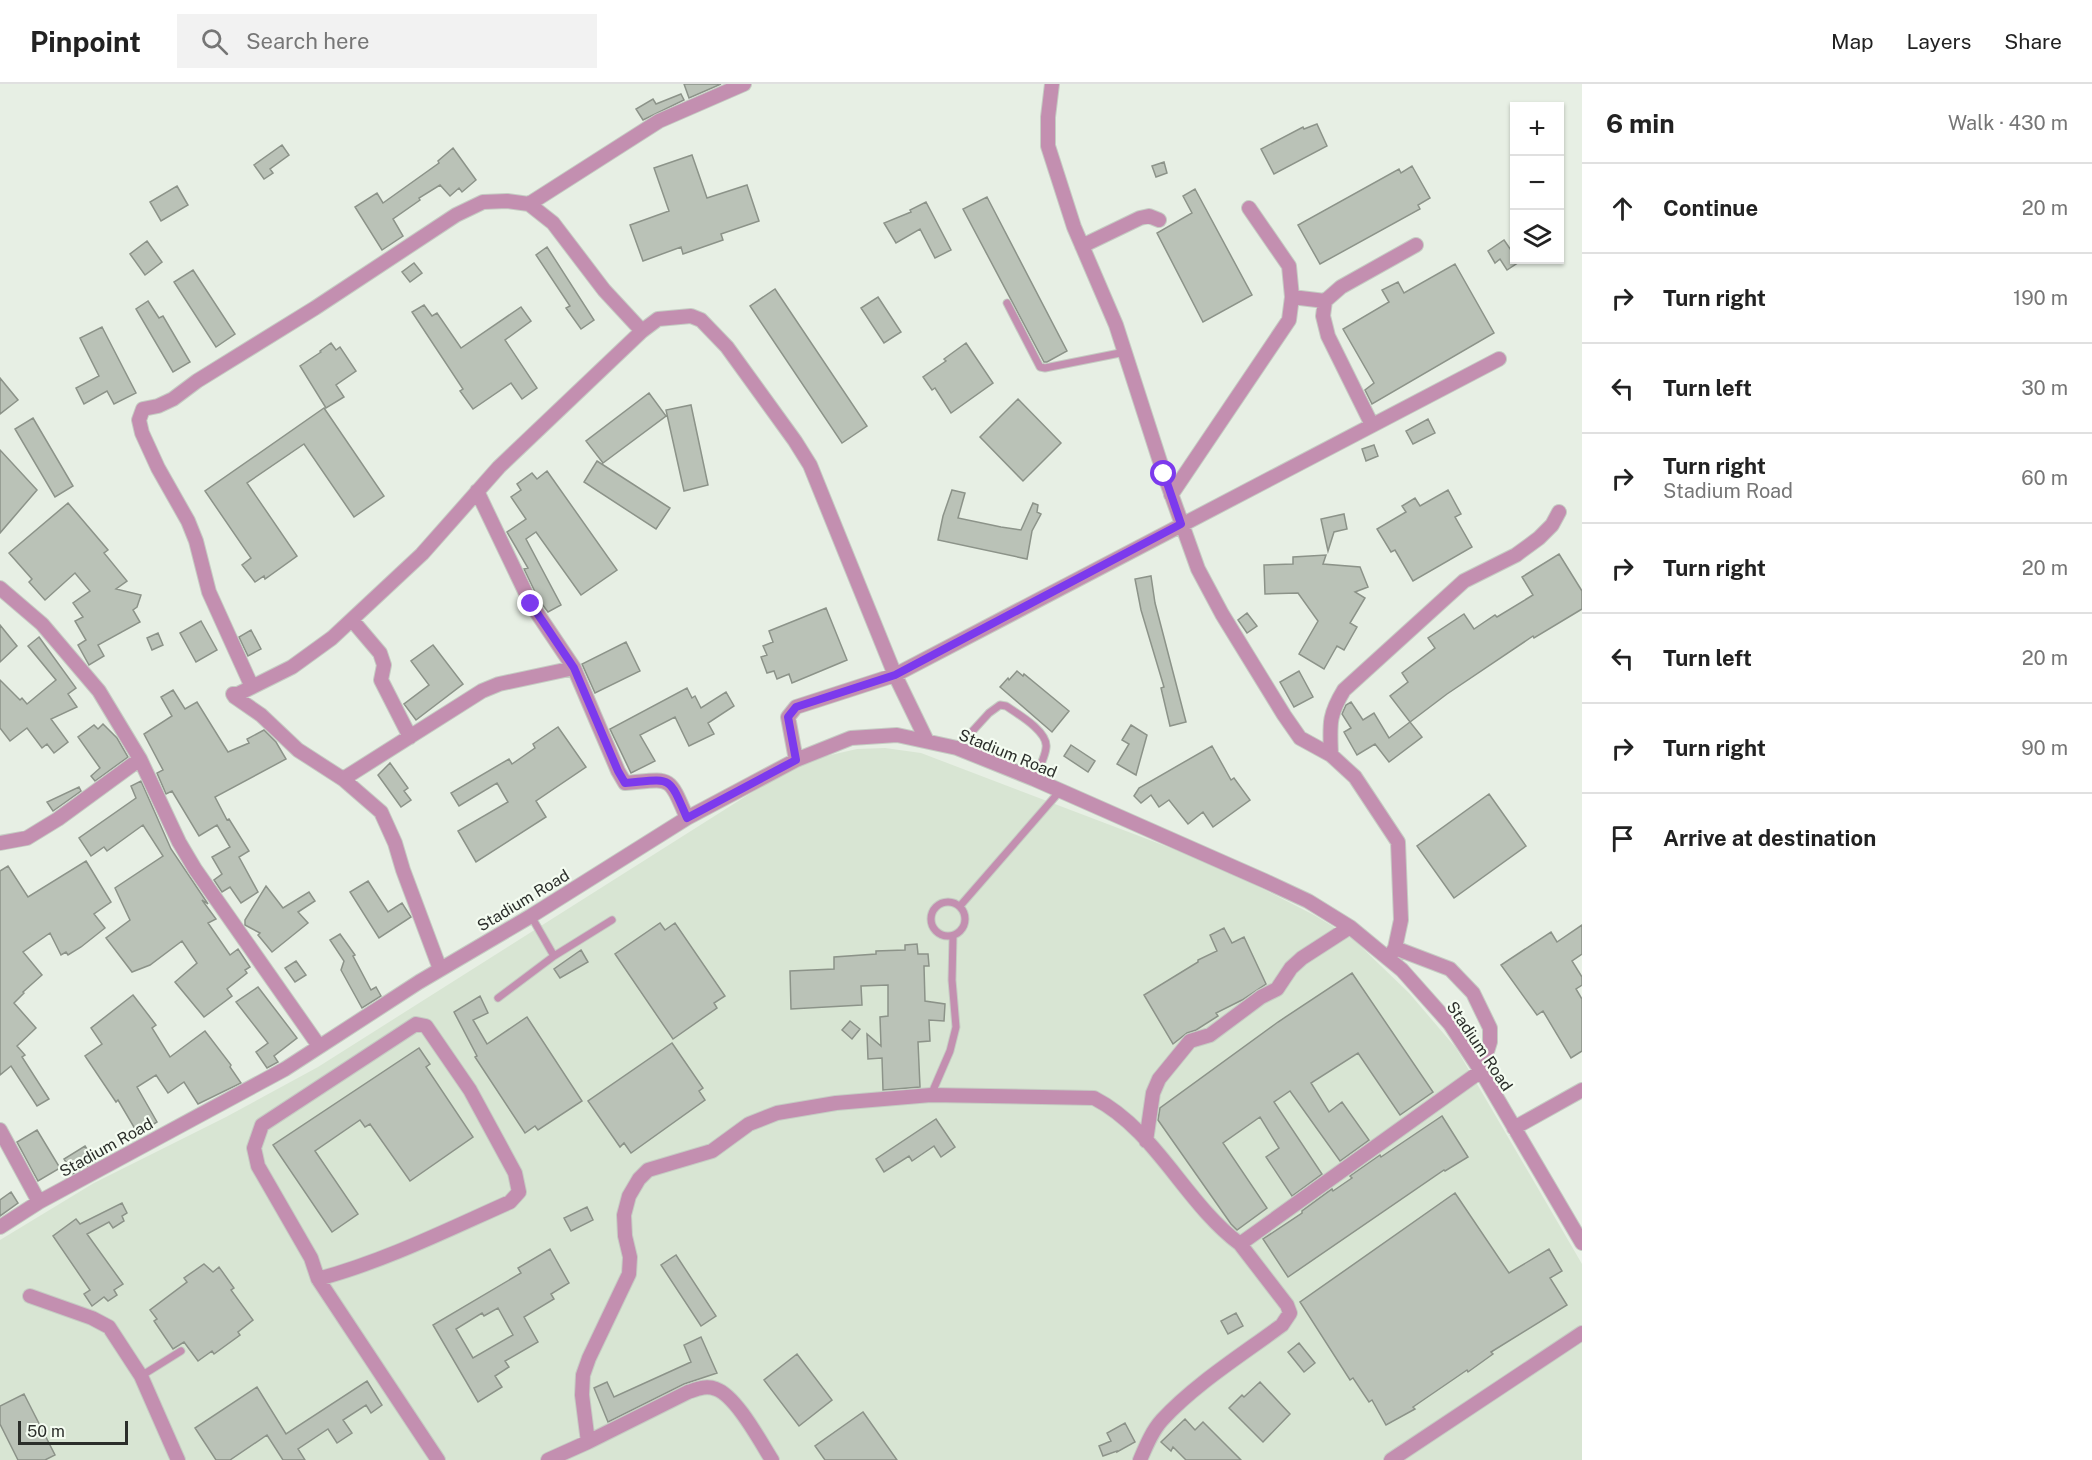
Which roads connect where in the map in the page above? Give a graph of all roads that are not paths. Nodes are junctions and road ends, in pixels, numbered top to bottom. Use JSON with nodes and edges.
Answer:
{"nodes":[{"id":1,"x":744,"y":84,"type":"edge"},
{"id":2,"x":1052,"y":84,"type":"edge"},
{"id":3,"x":529,"y":204,"type":"junction"},
{"id":4,"x":1249,"y":208,"type":"dead end"},
{"id":5,"x":1159,"y":220,"type":"dead end"},
{"id":6,"x":1416,"y":245,"type":"dead end"},
{"id":7,"x":1082,"y":246,"type":"junction"},
{"id":8,"x":1292,"y":297,"type":"junction"},
{"id":9,"x":1325,"y":301,"type":"junction"},
{"id":10,"x":1007,"y":303,"type":"dead end"},
{"id":11,"x":642,"y":331,"type":"junction"},
{"id":12,"x":1125,"y":352,"type":"junction"},
{"id":13,"x":1499,"y":359,"type":"dead end"},
{"id":14,"x":1372,"y":425,"type":"junction"},
{"id":15,"x":477,"y":490,"type":"junction"},
{"id":16,"x":1171,"y":495,"type":"junction"},
{"id":17,"x":1559,"y":512,"type":"dead end"},
{"id":18,"x":1181,"y":524,"type":"junction"},
{"id":19,"x":0,"y":588,"type":"edge"},
{"id":20,"x":352,"y":620,"type":"junction"},
{"id":21,"x":574,"y":668,"type":"junction"},
{"id":22,"x":895,"y":675,"type":"junction"},
{"id":23,"x":252,"y":687,"type":"junction"},
{"id":24,"x":410,"y":738,"type":"junction"},
{"id":25,"x":927,"y":741,"type":"junction"},
{"id":26,"x":957,"y":748,"type":"junction"},
{"id":27,"x":1331,"y":755,"type":"junction"},
{"id":28,"x":140,"y":759,"type":"junction"},
{"id":29,"x":796,"y":760,"type":"junction"},
{"id":30,"x":343,"y":779,"type":"junction"},
{"id":31,"x":1034,"y":779,"type":"junction"},
{"id":32,"x":1060,"y":791,"type":"junction"},
{"id":33,"x":687,"y":818,"type":"junction"},
{"id":34,"x":0,"y":843,"type":"edge"},
{"id":35,"x":960,"y":906,"type":"junction"},
{"id":36,"x":531,"y":916,"type":"junction"},
{"id":37,"x":612,"y":920,"type":"dead end"},
{"id":38,"x":1350,"y":927,"type":"junction"},
{"id":39,"x":953,"y":936,"type":"junction"},
{"id":40,"x":1392,"y":953,"type":"junction"},
{"id":41,"x":554,"y":956,"type":"junction"},
{"id":42,"x":440,"y":969,"type":"junction"},
{"id":43,"x":498,"y":998,"type":"dead end"},
{"id":44,"x":319,"y":1046,"type":"junction"},
{"id":45,"x":1481,"y":1071,"type":"junction"},
{"id":46,"x":1582,"y":1090,"type":"edge"},
{"id":47,"x":931,"y":1095,"type":"junction"},
{"id":48,"x":1514,"y":1128,"type":"junction"},
{"id":49,"x":0,"y":1130,"type":"edge"},
{"id":50,"x":1146,"y":1141,"type":"junction"},
{"id":51,"x":39,"y":1202,"type":"junction"},
{"id":52,"x":0,"y":1227,"type":"edge"},
{"id":53,"x":1582,"y":1243,"type":"edge"},
{"id":54,"x":1240,"y":1244,"type":"junction"},
{"id":55,"x":318,"y":1279,"type":"junction"},
{"id":56,"x":30,"y":1296,"type":"dead end"},
{"id":57,"x":1582,"y":1333,"type":"edge"},
{"id":58,"x":181,"y":1351,"type":"dead end"},
{"id":59,"x":141,"y":1377,"type":"junction"},
{"id":60,"x":588,"y":1442,"type":"junction"},
{"id":61,"x":178,"y":1460,"type":"edge"},
{"id":62,"x":438,"y":1460,"type":"edge"},
{"id":63,"x":548,"y":1460,"type":"edge"},
{"id":64,"x":772,"y":1460,"type":"edge"},
{"id":65,"x":1140,"y":1460,"type":"edge"},
{"id":66,"x":1391,"y":1460,"type":"edge"}],
"edges":[{"from":1,"to":3,"type":"street"},
{"from":2,"to":7,"type":"street"},
{"from":3,"to":11,"type":"street"},
{"from":3,"to":23,"type":"street"},
{"from":4,"to":8,"type":"street"},
{"from":5,"to":7,"type":"street"},
{"from":6,"to":9,"type":"street"},
{"from":7,"to":12,"type":"street"},
{"from":8,"to":9,"type":"street"},
{"from":8,"to":16,"type":"street"},
{"from":9,"to":14,"type":"street"},
{"from":10,"to":12,"type":"lane"},
{"from":11,"to":15,"type":"street"},
{"from":11,"to":22,"type":"street"},
{"from":12,"to":16,"type":"street"},
{"from":13,"to":14,"type":"street"},
{"from":14,"to":18,"type":"street"},
{"from":15,"to":20,"type":"street"},
{"from":15,"to":21,"type":"street"},
{"from":16,"to":18,"type":"street"},
{"from":17,"to":27,"type":"street"},
{"from":18,"to":22,"type":"street"},
{"from":18,"to":27,"type":"street"},
{"from":19,"to":28,"type":"street"},
{"from":20,"to":23,"type":"street"},
{"from":20,"to":24,"type":"street"},
{"from":21,"to":24,"type":"street"},
{"from":21,"to":33,"type":"street"},
{"from":22,"to":25,"type":"street"},
{"from":22,"to":29,"type":"street"},
{"from":23,"to":30,"type":"street"},
{"from":24,"to":30,"type":"street"},
{"from":25,"to":26,"type":"street","name":"Stadium Road"},
{"from":25,"to":29,"type":"street","name":"Stadium Road"},
{"from":26,"to":31,"type":"street","name":"Stadium Road"},
{"from":26,"to":31,"type":"lane"},
{"from":27,"to":40,"type":"street"},
{"from":28,"to":34,"type":"street"},
{"from":28,"to":44,"type":"street"},
{"from":29,"to":33,"type":"street","name":"Stadium Road"},
{"from":30,"to":42,"type":"street"},
{"from":31,"to":32,"type":"street","name":"Stadium Road"},
{"from":32,"to":35,"type":"lane"},
{"from":32,"to":38,"type":"street","name":"Stadium Road"},
{"from":33,"to":36,"type":"street","name":"Stadium Road"},
{"from":35,"to":39,"type":"lane"},
{"from":35,"to":39,"type":"lane"},
{"from":36,"to":41,"type":"lane"},
{"from":36,"to":42,"type":"street","name":"Stadium Road"},
{"from":37,"to":41,"type":"lane"},
{"from":38,"to":40,"type":"street","name":"Stadium Road"},
{"from":38,"to":50,"type":"street"},
{"from":39,"to":47,"type":"lane"},
{"from":40,"to":45,"type":"street","name":"Stadium Road"},
{"from":40,"to":45,"type":"street"},
{"from":41,"to":43,"type":"lane"},
{"from":42,"to":44,"type":"street","name":"Stadium Road"},
{"from":44,"to":51,"type":"street","name":"Stadium Road"},
{"from":45,"to":48,"type":"street","name":"Stadium Road"},
{"from":45,"to":54,"type":"street"},
{"from":46,"to":48,"type":"street"},
{"from":47,"to":50,"type":"street"},
{"from":47,"to":60,"type":"street"},
{"from":48,"to":53,"type":"street","name":"Stadium Road"},
{"from":49,"to":51,"type":"street"},
{"from":50,"to":54,"type":"street"},
{"from":51,"to":52,"type":"street","name":"Stadium Road"},
{"from":54,"to":65,"type":"street"},
{"from":55,"to":55,"type":"street"},
{"from":55,"to":62,"type":"street"},
{"from":56,"to":59,"type":"street"},
{"from":57,"to":66,"type":"street"},
{"from":58,"to":59,"type":"lane"},
{"from":59,"to":61,"type":"street"},
{"from":60,"to":63,"type":"street"},
{"from":60,"to":64,"type":"street"}]}
